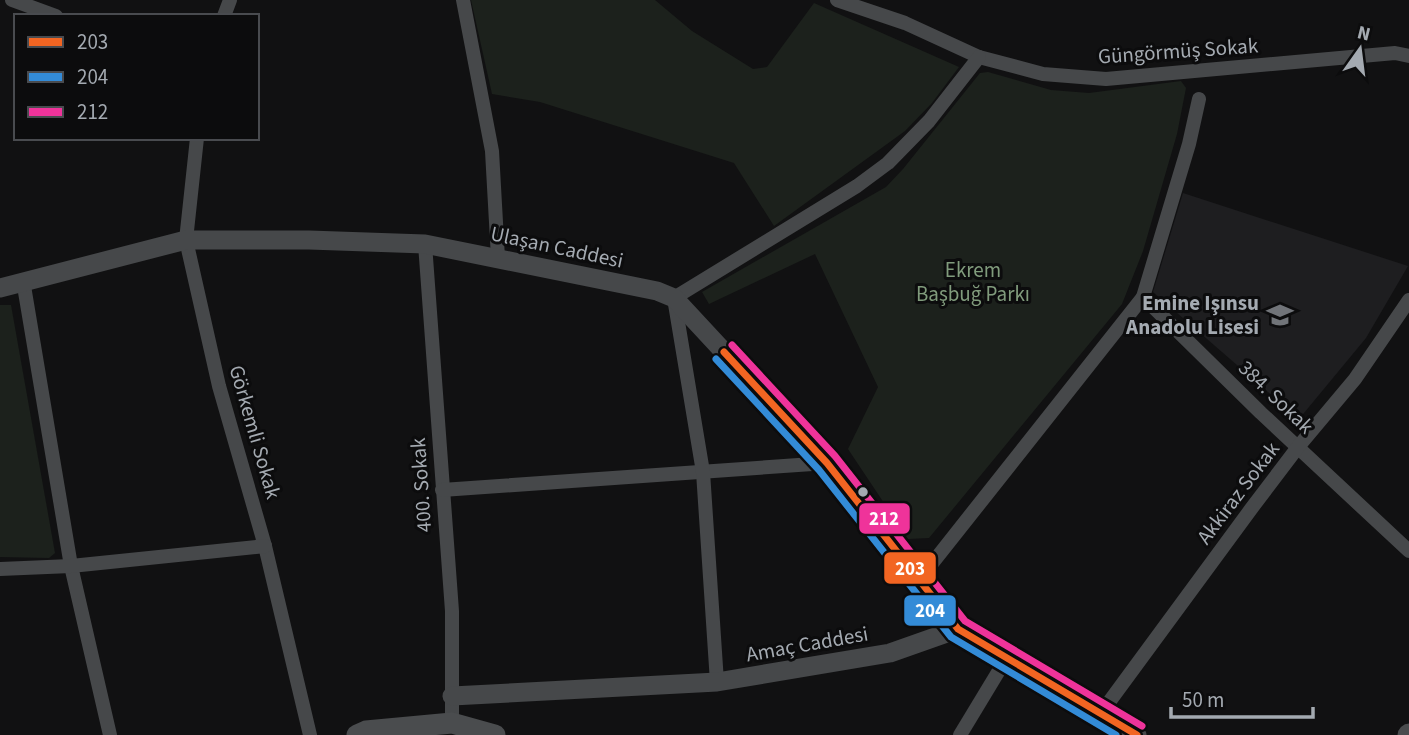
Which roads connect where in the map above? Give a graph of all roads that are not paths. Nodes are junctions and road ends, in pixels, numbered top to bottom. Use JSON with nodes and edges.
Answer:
{"nodes":[{"id":1,"x":12,"y":0,"type":"edge"},
{"id":2,"x":463,"y":0,"type":"edge"},
{"id":3,"x":837,"y":0,"type":"edge"},
{"id":4,"x":50,"y":14,"type":"edge"},
{"id":5,"x":1409,"y":56,"type":"edge"},
{"id":6,"x":979,"y":57,"type":"junction"},
{"id":7,"x":1199,"y":99,"type":"dead end"},
{"id":8,"x":197,"y":140,"type":"edge"},
{"id":9,"x":186,"y":240,"type":"junction"},
{"id":10,"x":425,"y":244,"type":"junction"},
{"id":11,"x":498,"y":258,"type":"junction"},
{"id":12,"x":23,"y":281,"type":"junction"},
{"id":13,"x":0,"y":288,"type":"edge"},
{"id":14,"x":1143,"y":297,"type":"junction"},
{"id":15,"x":674,"y":298,"type":"junction"},
{"id":16,"x":1409,"y":300,"type":"edge"},
{"id":17,"x":1298,"y":447,"type":"junction"},
{"id":18,"x":827,"y":463,"type":"junction"},
{"id":19,"x":703,"y":472,"type":"junction"},
{"id":20,"x":442,"y":490,"type":"junction"},
{"id":21,"x":265,"y":546,"type":"junction"},
{"id":22,"x":1409,"y":551,"type":"edge"},
{"id":23,"x":71,"y":566,"type":"junction"},
{"id":24,"x":0,"y":569,"type":"edge"},
{"id":25,"x":919,"y":580,"type":"junction"},
{"id":26,"x":958,"y":629,"type":"junction"},
{"id":27,"x":1006,"y":659,"type":"junction"},
{"id":28,"x":717,"y":682,"type":"junction"},
{"id":29,"x":452,"y":696,"type":"junction"},
{"id":30,"x":1101,"y":713,"type":"junction"},
{"id":31,"x":452,"y":723,"type":"junction"},
{"id":32,"x":363,"y":734,"type":"edge"},
{"id":33,"x":110,"y":735,"type":"edge"},
{"id":34,"x":310,"y":735,"type":"edge"},
{"id":35,"x":495,"y":735,"type":"edge"},
{"id":36,"x":960,"y":735,"type":"edge"},
{"id":37,"x":1137,"y":735,"type":"edge"}],
"edges":[{"from":1,"to":4,"type":"street"},
{"from":2,"to":11,"type":"street"},
{"from":3,"to":6,"type":"street","name":"Güngörmüş Sokak"},
{"from":5,"to":6,"type":"street","name":"Güngörmüş Sokak"},
{"from":6,"to":15,"type":"street"},
{"from":7,"to":14,"type":"street"},
{"from":8,"to":9,"type":"street","name":"Görkemli Sokak"},
{"from":9,"to":10,"type":"street","name":"Ulaşan Caddesi"},
{"from":9,"to":12,"type":"street","name":"Ulaşan Caddesi"},
{"from":9,"to":21,"type":"street","name":"Görkemli Sokak"},
{"from":10,"to":11,"type":"street","name":"Ulaşan Caddesi"},
{"from":10,"to":20,"type":"street","name":"400. Sokak"},
{"from":11,"to":15,"type":"street","name":"Ulaşan Caddesi"},
{"from":12,"to":13,"type":"street","name":"Ulaşan Caddesi"},
{"from":12,"to":23,"type":"street"},
{"from":14,"to":17,"type":"street","name":"384. Sokak"},
{"from":14,"to":25,"type":"street"},
{"from":15,"to":18,"type":"street","name":"Ulaşan Caddesi"},
{"from":15,"to":19,"type":"street"},
{"from":16,"to":17,"type":"street","name":"Akkiraz Sokak"},
{"from":17,"to":22,"type":"street","name":"384. Sokak"},
{"from":17,"to":30,"type":"street","name":"Akkiraz Sokak"},
{"from":18,"to":19,"type":"street"},
{"from":18,"to":25,"type":"street","name":"Ulaşan Caddesi"},
{"from":19,"to":20,"type":"street"},
{"from":19,"to":28,"type":"street"},
{"from":20,"to":29,"type":"street","name":"400. Sokak"},
{"from":21,"to":23,"type":"street"},
{"from":21,"to":34,"type":"street","name":"Görkemli Sokak"},
{"from":23,"to":24,"type":"street"},
{"from":23,"to":33,"type":"street"},
{"from":25,"to":26,"type":"street","name":"Ulaşan Caddesi"},
{"from":26,"to":27,"type":"street"},
{"from":26,"to":28,"type":"street","name":"Amaç Caddesi"},
{"from":27,"to":30,"type":"street"},
{"from":27,"to":36,"type":"street"},
{"from":28,"to":29,"type":"street","name":"Amaç Caddesi"},
{"from":29,"to":31,"type":"street","name":"400. Sokak"},
{"from":30,"to":37,"type":"street"},
{"from":31,"to":32,"type":"main road"},
{"from":31,"to":35,"type":"main road"}]}
